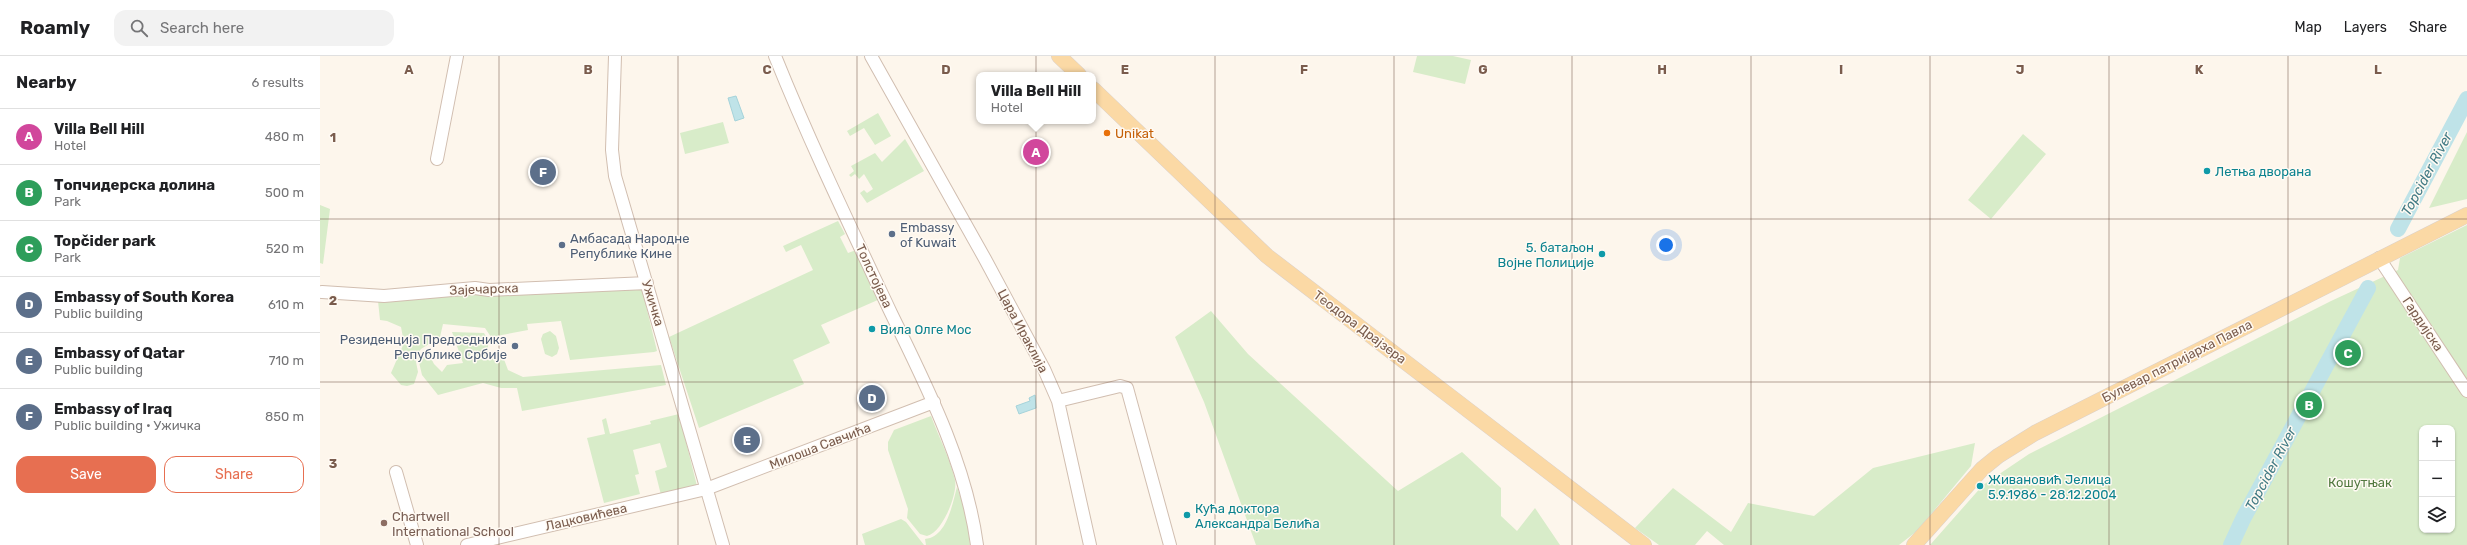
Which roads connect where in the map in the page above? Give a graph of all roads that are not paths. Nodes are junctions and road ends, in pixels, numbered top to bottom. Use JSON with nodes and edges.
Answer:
{"nodes":[{"id":1,"x":456,"y":56,"type":"edge"},
{"id":2,"x":615,"y":56,"type":"edge"},
{"id":3,"x":775,"y":56,"type":"edge"},
{"id":4,"x":872,"y":56,"type":"edge"},
{"id":5,"x":1059,"y":56,"type":"edge"},
{"id":6,"x":1075,"y":72,"type":"edge"},
{"id":7,"x":1096,"y":92,"type":"edge"},
{"id":8,"x":437,"y":159,"type":"dead end"},
{"id":9,"x":2467,"y":215,"type":"edge"},
{"id":10,"x":2379,"y":258,"type":"junction"},
{"id":11,"x":647,"y":282,"type":"junction"},
{"id":12,"x":322,"y":292,"type":"dead end"},
{"id":13,"x":2467,"y":391,"type":"edge"},
{"id":14,"x":1058,"y":401,"type":"junction"},
{"id":15,"x":934,"y":402,"type":"junction"},
{"id":16,"x":396,"y":472,"type":"dead end"},
{"id":17,"x":706,"y":489,"type":"junction"},
{"id":18,"x":417,"y":545,"type":"edge"},
{"id":19,"x":467,"y":545,"type":"edge"},
{"id":20,"x":723,"y":545,"type":"edge"},
{"id":21,"x":977,"y":545,"type":"edge"},
{"id":22,"x":1090,"y":545,"type":"edge"},
{"id":23,"x":1170,"y":545,"type":"edge"},
{"id":24,"x":1644,"y":545,"type":"edge"},
{"id":25,"x":1914,"y":545,"type":"edge"}],
"edges":[{"from":1,"to":8,"type":"street"},
{"from":2,"to":11,"type":"street","name":"Ужичка"},
{"from":3,"to":15,"type":"street","name":"Толстојева"},
{"from":4,"to":14,"type":"street","name":"Цара Ираклија"},
{"from":5,"to":6,"type":"main road"},
{"from":7,"to":24,"type":"main road","name":"Теодора Драјзера"},
{"from":9,"to":10,"type":"main road","name":"Булевар патријарха Павла"},
{"from":10,"to":13,"type":"street","name":"Гардијска"},
{"from":10,"to":25,"type":"main road","name":"Булевар патријарха Павла"},
{"from":11,"to":12,"type":"street","name":"Зајечарска"},
{"from":11,"to":17,"type":"street","name":"Ужичка"},
{"from":14,"to":22,"type":"street","name":"Цара Ираклија"},
{"from":14,"to":23,"type":"street"},
{"from":15,"to":17,"type":"street","name":"Милоша Савчића"},
{"from":15,"to":21,"type":"street","name":"Толстојева"},
{"from":16,"to":18,"type":"street"},
{"from":17,"to":19,"type":"street","name":"Лацковићева"},
{"from":17,"to":20,"type":"street","name":"Ужичка"}]}
